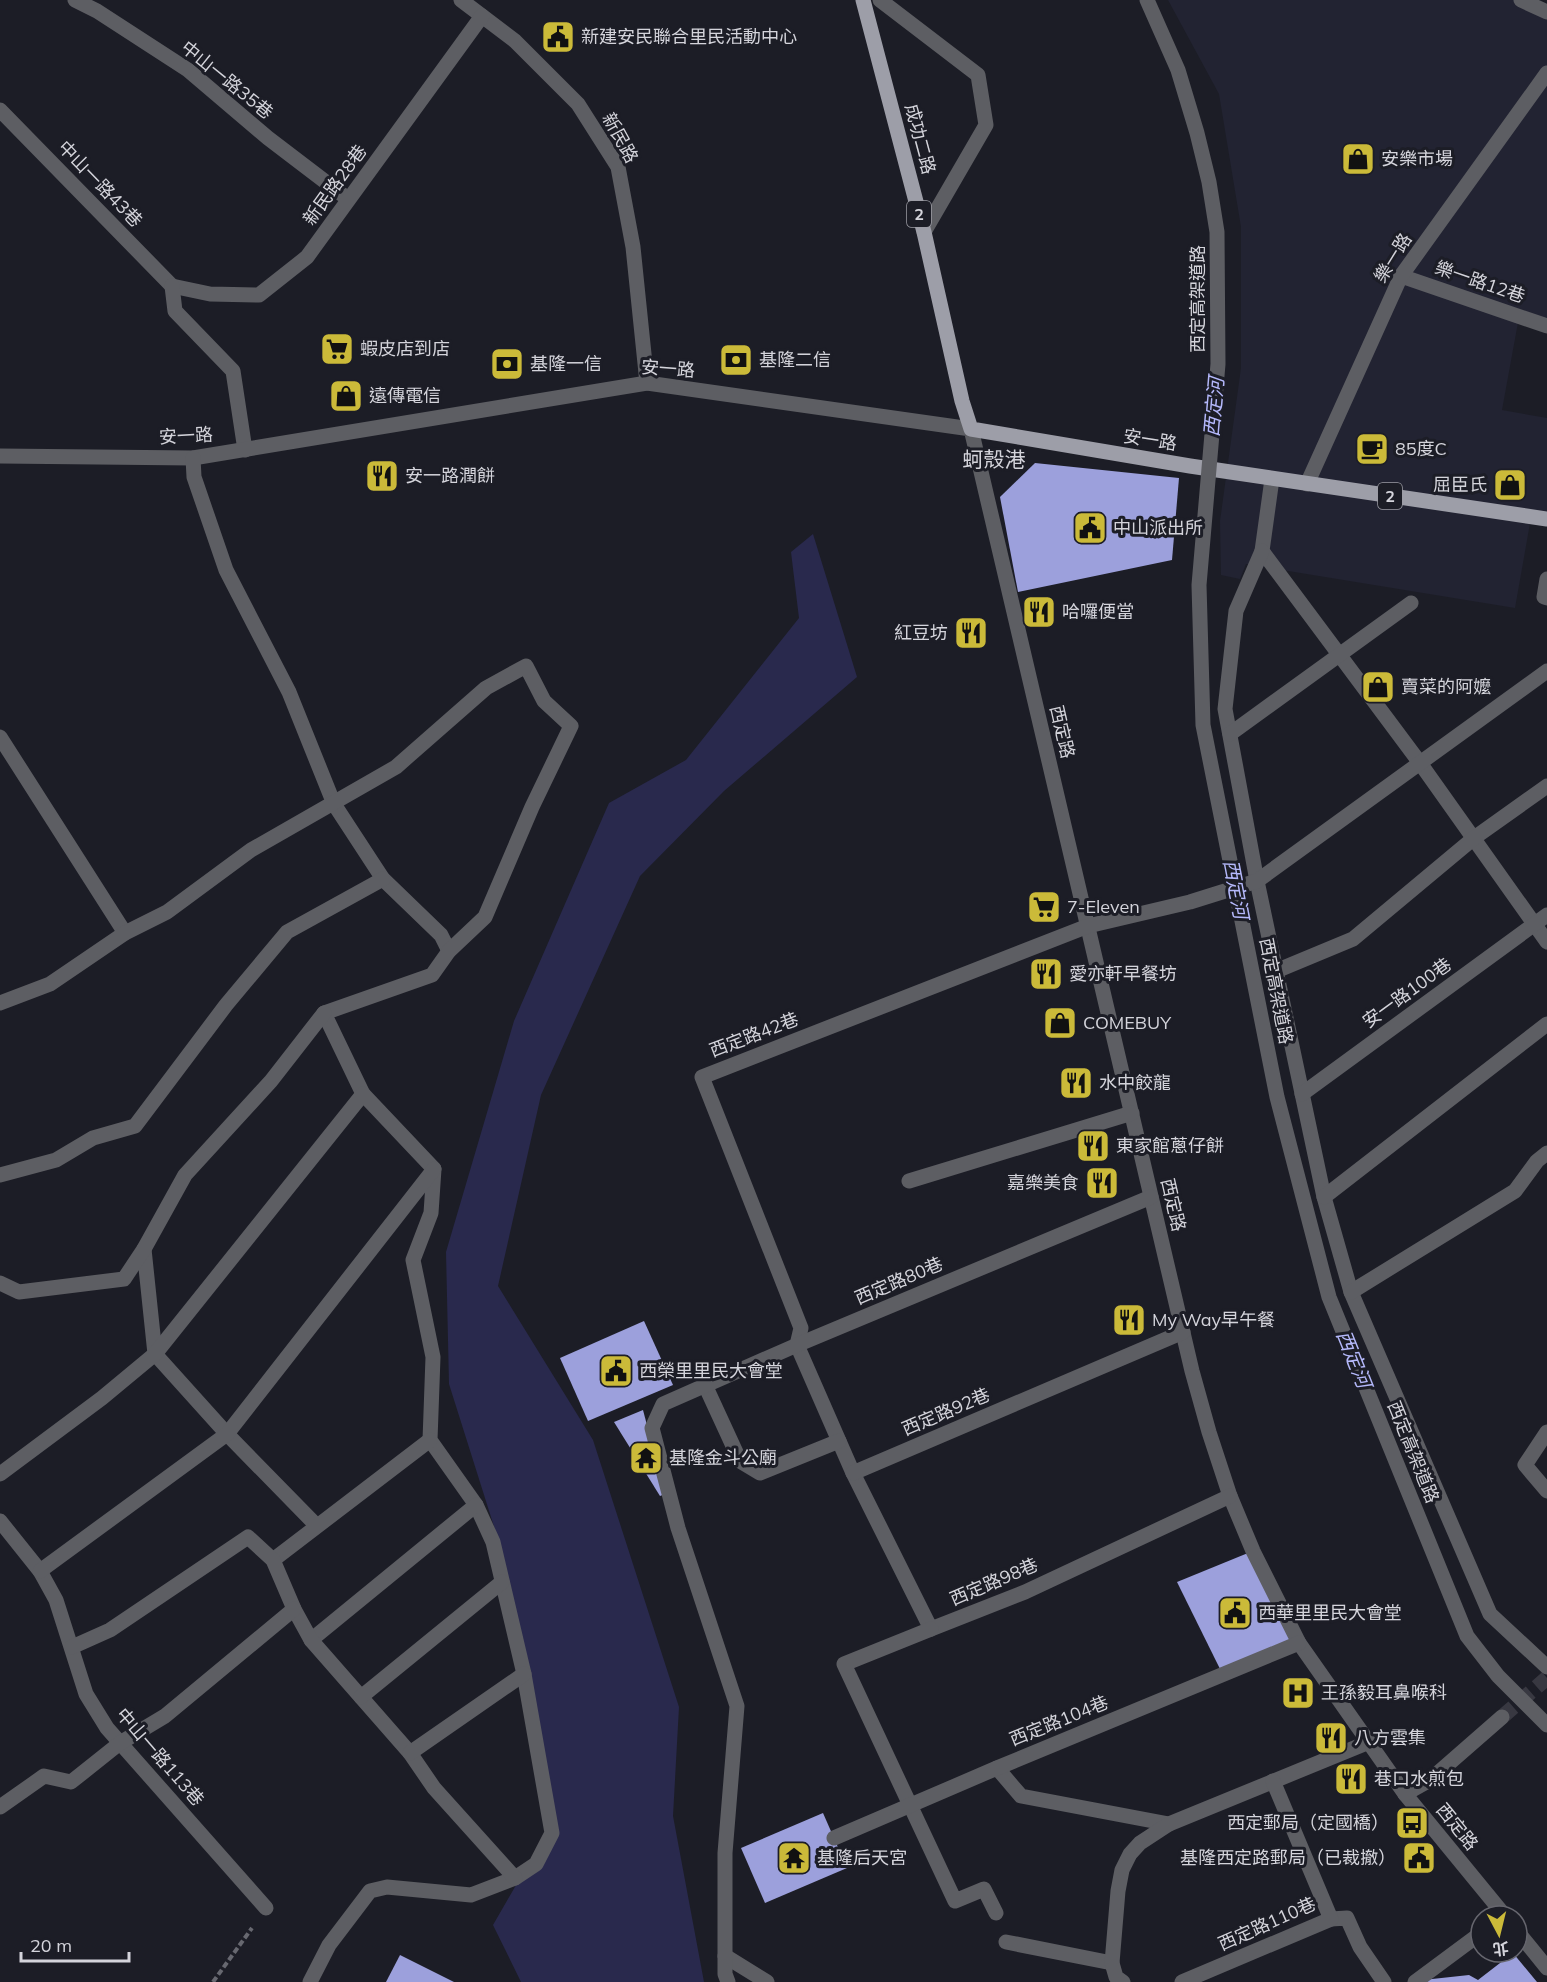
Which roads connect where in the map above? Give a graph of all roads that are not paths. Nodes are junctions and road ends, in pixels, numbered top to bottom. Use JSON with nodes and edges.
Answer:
{"nodes":[{"id":1,"x":75,"y":0,"type":"edge"},
{"id":2,"x":461,"y":0,"type":"edge"},
{"id":3,"x":863,"y":0,"type":"edge"},
{"id":4,"x":880,"y":0,"type":"edge"},
{"id":5,"x":1148,"y":0,"type":"edge"},
{"id":6,"x":1521,"y":0,"type":"edge"},
{"id":7,"x":1547,"y":12,"type":"edge"},
{"id":8,"x":482,"y":16,"type":"junction"},
{"id":9,"x":1547,"y":73,"type":"edge"},
{"id":10,"x":0,"y":111,"type":"edge"},
{"id":11,"x":348,"y":199,"type":"junction"},
{"id":12,"x":924,"y":232,"type":"junction"},
{"id":13,"x":1401,"y":276,"type":"junction"},
{"id":14,"x":172,"y":286,"type":"junction"},
{"id":15,"x":1547,"y":326,"type":"edge"},
{"id":16,"x":647,"y":383,"type":"junction"},
{"id":17,"x":971,"y":429,"type":"junction"},
{"id":18,"x":244,"y":450,"type":"junction"},
{"id":19,"x":0,"y":456,"type":"edge"},
{"id":20,"x":193,"y":458,"type":"junction"},
{"id":21,"x":1272,"y":478,"type":"junction"},
{"id":22,"x":1306,"y":484,"type":"junction"},
{"id":23,"x":1547,"y":519,"type":"edge"},
{"id":24,"x":1262,"y":551,"type":"junction"},
{"id":25,"x":1547,"y":579,"type":"edge"},
{"id":26,"x":1547,"y":598,"type":"edge"},
{"id":27,"x":1411,"y":603,"type":"dead end"},
{"id":28,"x":1340,"y":654,"type":"junction"},
{"id":29,"x":1547,"y":671,"type":"edge"},
{"id":30,"x":1230,"y":734,"type":"junction"},
{"id":31,"x":0,"y":737,"type":"edge"},
{"id":32,"x":1420,"y":763,"type":"junction"},
{"id":33,"x":1547,"y":786,"type":"edge"},
{"id":34,"x":334,"y":804,"type":"junction"},
{"id":35,"x":1474,"y":838,"type":"junction"},
{"id":36,"x":383,"y":879,"type":"junction"},
{"id":37,"x":1257,"y":881,"type":"junction"},
{"id":38,"x":1541,"y":919,"type":"edge"},
{"id":39,"x":1088,"y":926,"type":"junction"},
{"id":40,"x":125,"y":933,"type":"junction"},
{"id":41,"x":1547,"y":942,"type":"edge"},
{"id":42,"x":449,"y":951,"type":"junction"},
{"id":43,"x":1276,"y":971,"type":"junction"},
{"id":44,"x":0,"y":1003,"type":"edge"},
{"id":45,"x":324,"y":1013,"type":"junction"},
{"id":46,"x":1547,"y":1024,"type":"edge"},
{"id":47,"x":363,"y":1094,"type":"junction"},
{"id":48,"x":1302,"y":1094,"type":"junction"},
{"id":49,"x":1132,"y":1113,"type":"junction"},
{"id":50,"x":1547,"y":1153,"type":"edge"},
{"id":51,"x":435,"y":1169,"type":"junction"},
{"id":52,"x":0,"y":1175,"type":"edge"},
{"id":53,"x":909,"y":1180,"type":"dead end"},
{"id":54,"x":1151,"y":1197,"type":"junction"},
{"id":55,"x":1324,"y":1197,"type":"junction"},
{"id":56,"x":144,"y":1249,"type":"junction"},
{"id":57,"x":0,"y":1283,"type":"edge"},
{"id":58,"x":1351,"y":1292,"type":"junction"},
{"id":59,"x":1183,"y":1332,"type":"junction"},
{"id":60,"x":797,"y":1345,"type":"junction"},
{"id":61,"x":155,"y":1354,"type":"junction"},
{"id":62,"x":705,"y":1385,"type":"junction"},
{"id":63,"x":1547,"y":1432,"type":"edge"},
{"id":64,"x":227,"y":1434,"type":"junction"},
{"id":65,"x":430,"y":1440,"type":"junction"},
{"id":66,"x":839,"y":1441,"type":"junction"},
{"id":67,"x":1542,"y":1444,"type":"edge"},
{"id":68,"x":853,"y":1473,"type":"junction"},
{"id":69,"x":0,"y":1474,"type":"edge"},
{"id":70,"x":1547,"y":1491,"type":"edge"},
{"id":71,"x":1230,"y":1496,"type":"junction"},
{"id":72,"x":476,"y":1505,"type":"junction"},
{"id":73,"x":0,"y":1521,"type":"edge"},
{"id":74,"x":316,"y":1525,"type":"junction"},
{"id":75,"x":273,"y":1560,"type":"junction"},
{"id":76,"x":40,"y":1571,"type":"junction"},
{"id":77,"x":502,"y":1582,"type":"junction"},
{"id":78,"x":294,"y":1609,"type":"junction"},
{"id":79,"x":931,"y":1629,"type":"junction"},
{"id":80,"x":311,"y":1640,"type":"junction"},
{"id":81,"x":1299,"y":1643,"type":"junction"},
{"id":82,"x":72,"y":1647,"type":"junction"},
{"id":83,"x":1547,"y":1667,"type":"edge"},
{"id":84,"x":524,"y":1674,"type":"junction"},
{"id":85,"x":361,"y":1697,"type":"junction"},
{"id":86,"x":1502,"y":1717,"type":"tunnel mouth"},
{"id":87,"x":1547,"y":1725,"type":"edge"},
{"id":88,"x":1369,"y":1742,"type":"junction"},
{"id":89,"x":120,"y":1743,"type":"junction"},
{"id":90,"x":410,"y":1753,"type":"junction"},
{"id":91,"x":997,"y":1768,"type":"junction"},
{"id":92,"x":1274,"y":1781,"type":"junction"},
{"id":93,"x":1405,"y":1794,"type":"junction"},
{"id":94,"x":910,"y":1805,"type":"junction"},
{"id":95,"x":0,"y":1807,"type":"edge"},
{"id":96,"x":1169,"y":1824,"type":"junction"},
{"id":97,"x":834,"y":1838,"type":"dead end"},
{"id":98,"x":515,"y":1878,"type":"junction"},
{"id":99,"x":1495,"y":1904,"type":"edge"},
{"id":100,"x":266,"y":1908,"type":"road end"},
{"id":101,"x":996,"y":1913,"type":"dead end"},
{"id":102,"x":1330,"y":1919,"type":"junction"},
{"id":103,"x":1006,"y":1942,"type":"dead end"},
{"id":104,"x":1469,"y":1942,"type":"edge"},
{"id":105,"x":1529,"y":1946,"type":"edge"},
{"id":106,"x":725,"y":1956,"type":"junction"},
{"id":107,"x":1112,"y":1963,"type":"junction"},
{"id":108,"x":1547,"y":1968,"type":"edge"},
{"id":109,"x":310,"y":1982,"type":"edge"},
{"id":110,"x":728,"y":1982,"type":"edge"},
{"id":111,"x":767,"y":1982,"type":"edge"},
{"id":112,"x":1123,"y":1982,"type":"edge"},
{"id":113,"x":1182,"y":1982,"type":"edge"},
{"id":114,"x":1384,"y":1982,"type":"edge"},
{"id":115,"x":1415,"y":1982,"type":"edge"}],
"edges":[{"from":1,"to":11,"type":"street","name":"中山一路35巷"},
{"from":2,"to":8,"type":"street","name":"新民路"},
{"from":3,"to":12,"type":"main road","name":"成功二路","number":"2"},
{"from":4,"to":12,"type":"street"},
{"from":5,"to":87,"type":"street","name":"西定高架道路","bridge":true},
{"from":6,"to":7,"type":"street"},
{"from":8,"to":11,"type":"street","name":"新民路28巷"},
{"from":8,"to":16,"type":"street","name":"新民路"},
{"from":9,"to":13,"type":"street","name":"樂一路"},
{"from":10,"to":14,"type":"street","name":"中山一路43巷"},
{"from":11,"to":14,"type":"street","name":"新民路28巷"},
{"from":12,"to":17,"type":"main road","name":"成功二路","number":"2"},
{"from":13,"to":15,"type":"street","name":"樂一路12巷"},
{"from":13,"to":22,"type":"street","name":"樂一路"},
{"from":14,"to":18,"type":"street"},
{"from":16,"to":17,"type":"street","name":"安一路"},
{"from":16,"to":18,"type":"street","name":"安一路"},
{"from":17,"to":21,"type":"main road","name":"安一路","number":"2"},
{"from":17,"to":39,"type":"street","name":"西定路"},
{"from":18,"to":20,"type":"street","name":"安一路"},
{"from":19,"to":20,"type":"street","name":"安一路"},
{"from":20,"to":34,"type":"street"},
{"from":21,"to":22,"type":"main road","number":"2"},
{"from":21,"to":24,"type":"street"},
{"from":22,"to":23,"type":"main road","number":"2"},
{"from":24,"to":28,"type":"street"},
{"from":24,"to":30,"type":"street"},
{"from":25,"to":26,"type":"street"},
{"from":27,"to":28,"type":"street"},
{"from":28,"to":30,"type":"street"},
{"from":28,"to":32,"type":"street"},
{"from":29,"to":32,"type":"street"},
{"from":30,"to":37,"type":"street"},
{"from":31,"to":40,"type":"street"},
{"from":32,"to":35,"type":"street"},
{"from":32,"to":37,"type":"street"},
{"from":33,"to":35,"type":"street"},
{"from":34,"to":36,"type":"street"},
{"from":34,"to":40,"type":"street"},
{"from":34,"to":42,"type":"street"},
{"from":35,"to":38,"type":"street"},
{"from":35,"to":43,"type":"street"},
{"from":36,"to":42,"type":"street"},
{"from":36,"to":52,"type":"street"},
{"from":37,"to":39,"type":"street"},
{"from":37,"to":43,"type":"street"},
{"from":38,"to":41,"type":"street"},
{"from":38,"to":48,"type":"street","name":"安一路100巷"},
{"from":39,"to":49,"type":"street","name":"西定路"},
{"from":39,"to":60,"type":"street","name":"西定路42巷"},
{"from":40,"to":44,"type":"street"},
{"from":42,"to":45,"type":"street"},
{"from":43,"to":48,"type":"street"},
{"from":45,"to":47,"type":"street"},
{"from":45,"to":56,"type":"street"},
{"from":46,"to":55,"type":"street"},
{"from":47,"to":51,"type":"street"},
{"from":47,"to":61,"type":"street"},
{"from":48,"to":55,"type":"street"},
{"from":49,"to":53,"type":"street"},
{"from":49,"to":54,"type":"street","name":"西定路"},
{"from":50,"to":58,"type":"street"},
{"from":51,"to":64,"type":"street"},
{"from":51,"to":65,"type":"street"},
{"from":54,"to":59,"type":"street","name":"西定路"},
{"from":54,"to":60,"type":"street","name":"西定路80巷"},
{"from":55,"to":58,"type":"street"},
{"from":56,"to":57,"type":"street"},
{"from":56,"to":61,"type":"street"},
{"from":58,"to":83,"type":"street"},
{"from":59,"to":68,"type":"street","name":"西定路92巷"},
{"from":59,"to":71,"type":"street","name":"西定路"},
{"from":60,"to":62,"type":"street","name":"西定路80巷"},
{"from":60,"to":66,"type":"street"},
{"from":61,"to":64,"type":"street"},
{"from":61,"to":69,"type":"street"},
{"from":62,"to":66,"type":"street"},
{"from":62,"to":106,"type":"street","name":"西定路80巷"},
{"from":63,"to":67,"type":"street"},
{"from":64,"to":74,"type":"street"},
{"from":64,"to":76,"type":"street"},
{"from":65,"to":72,"type":"street"},
{"from":65,"to":74,"type":"street"},
{"from":66,"to":68,"type":"street"},
{"from":67,"to":70,"type":"street"},
{"from":68,"to":79,"type":"street"},
{"from":71,"to":79,"type":"street","name":"西定路98巷"},
{"from":71,"to":81,"type":"street","name":"西定路"},
{"from":72,"to":77,"type":"street"},
{"from":72,"to":80,"type":"street"},
{"from":73,"to":76,"type":"street","name":"中山一路113巷"},
{"from":74,"to":75,"type":"street"},
{"from":75,"to":78,"type":"street"},
{"from":75,"to":82,"type":"street"},
{"from":76,"to":82,"type":"street","name":"中山一路113巷"},
{"from":77,"to":84,"type":"street"},
{"from":77,"to":85,"type":"street"},
{"from":78,"to":80,"type":"street"},
{"from":78,"to":89,"type":"street"},
{"from":79,"to":94,"type":"street","name":"西定路98巷"},
{"from":80,"to":85,"type":"street"},
{"from":81,"to":88,"type":"street","name":"西定路"},
{"from":81,"to":91,"type":"street","name":"西定路104巷"},
{"from":82,"to":89,"type":"street","name":"中山一路113巷"},
{"from":84,"to":90,"type":"street"},
{"from":84,"to":98,"type":"street"},
{"from":85,"to":90,"type":"street"},
{"from":86,"to":93,"type":"street"},
{"from":88,"to":92,"type":"street"},
{"from":88,"to":93,"type":"street","name":"西定路"},
{"from":89,"to":95,"type":"street"},
{"from":89,"to":100,"type":"street","name":"中山一路113巷"},
{"from":90,"to":98,"type":"street"},
{"from":91,"to":94,"type":"street","name":"西定路104巷"},
{"from":91,"to":96,"type":"street"},
{"from":92,"to":96,"type":"street"},
{"from":92,"to":102,"type":"street","name":"西定路110巷"},
{"from":93,"to":99,"type":"street","name":"西定路"},
{"from":94,"to":97,"type":"street","name":"西定路104巷"},
{"from":94,"to":101,"type":"street"},
{"from":96,"to":107,"type":"street"},
{"from":98,"to":109,"type":"street"},
{"from":102,"to":113,"type":"street","name":"西定路110巷"},
{"from":102,"to":114,"type":"street"},
{"from":103,"to":107,"type":"street"},
{"from":104,"to":115,"type":"street"},
{"from":105,"to":108,"type":"street"},
{"from":106,"to":110,"type":"street"},
{"from":106,"to":111,"type":"street"},
{"from":107,"to":112,"type":"street"}]}
